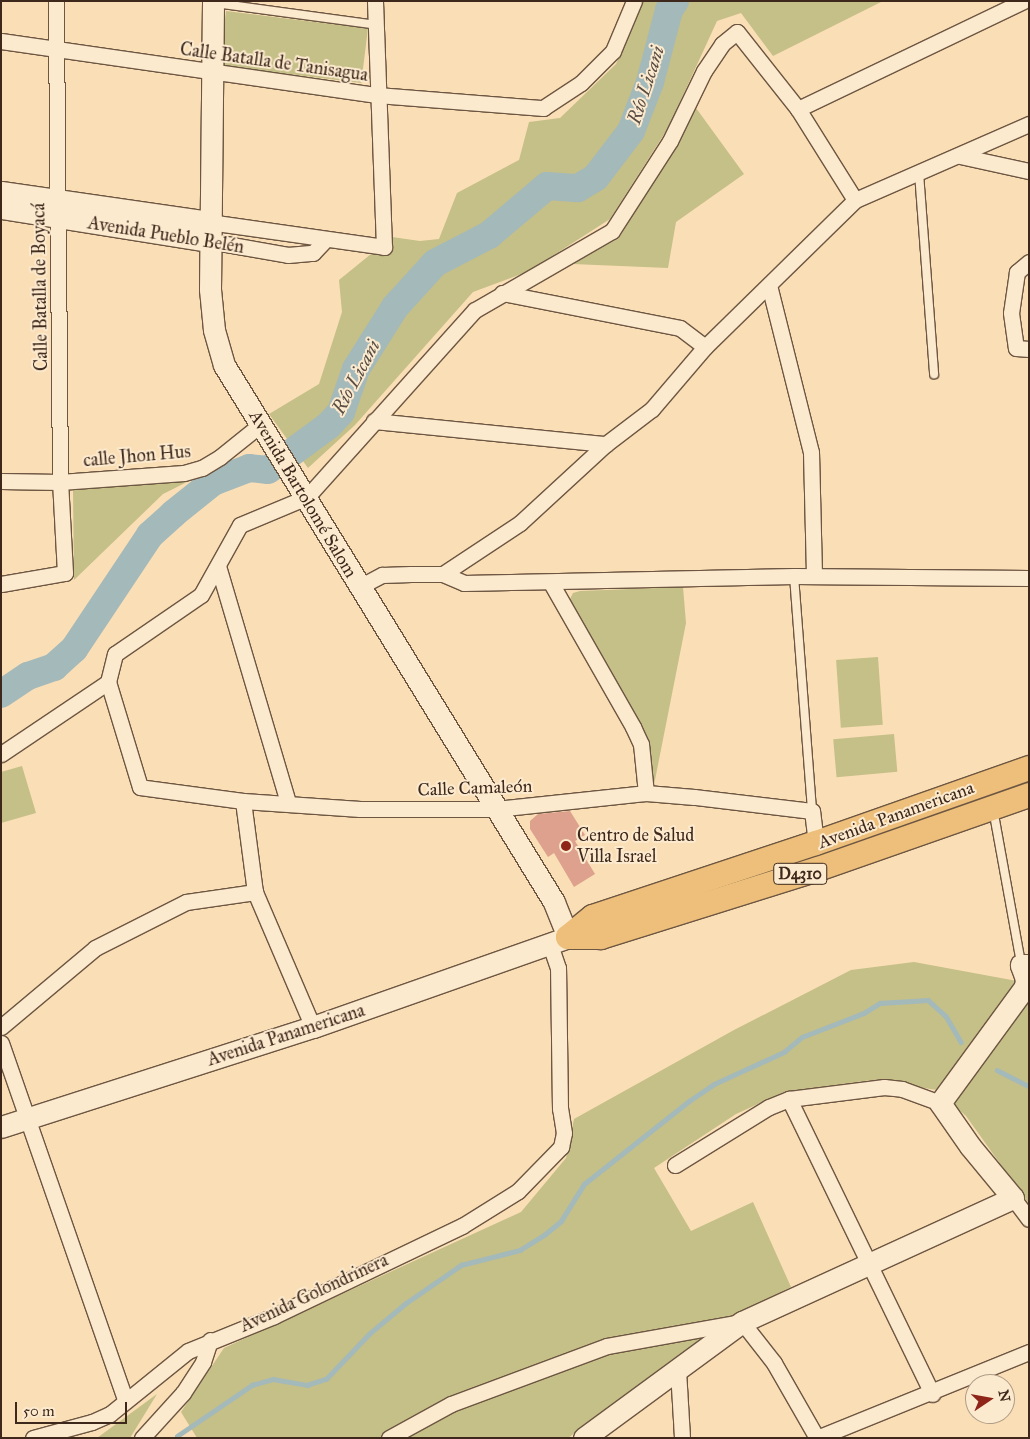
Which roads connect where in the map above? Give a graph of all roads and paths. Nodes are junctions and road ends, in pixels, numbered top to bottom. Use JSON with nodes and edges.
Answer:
{"nodes":[{"id":1,"x":56,"y":1,"type":"edge"},
{"id":2,"x":375,"y":1,"type":"edge"},
{"id":3,"x":634,"y":1,"type":"edge"},
{"id":4,"x":1023,"y":1,"type":"edge"},
{"id":5,"x":213,"y":2,"type":"edge"},
{"id":6,"x":377,"y":25,"type":"junction"},
{"id":7,"x":1,"y":41,"type":"edge"},
{"id":8,"x":57,"y":51,"type":"junction"},
{"id":9,"x":212,"y":72,"type":"junction"},
{"id":10,"x":377,"y":95,"type":"junction"},
{"id":11,"x":798,"y":109,"type":"junction"},
{"id":12,"x":1029,"y":124,"type":"edge"},
{"id":13,"x":960,"y":156,"type":"junction"},
{"id":14,"x":1029,"y":171,"type":"edge"},
{"id":15,"x":919,"y":173,"type":"junction"},
{"id":16,"x":1,"y":192,"type":"edge"},
{"id":17,"x":855,"y":200,"type":"junction"},
{"id":18,"x":1,"y":208,"type":"edge"},
{"id":19,"x":59,"y":209,"type":"junction"},
{"id":20,"x":209,"y":231,"type":"junction"},
{"id":21,"x":325,"y":240,"type":"junction"},
{"id":22,"x":1029,"y":262,"type":"edge"},
{"id":23,"x":769,"y":285,"type":"junction"},
{"id":24,"x":502,"y":293,"type":"junction"},
{"id":25,"x":705,"y":347,"type":"junction"},
{"id":26,"x":1022,"y":348,"type":"edge"},
{"id":27,"x":934,"y":374,"type":"dead end"},
{"id":28,"x":374,"y":421,"type":"junction"},
{"id":29,"x":261,"y":424,"type":"junction"},
{"id":30,"x":606,"y":444,"type":"junction"},
{"id":31,"x":1,"y":481,"type":"edge"},
{"id":32,"x":60,"y":482,"type":"junction"},
{"id":33,"x":307,"y":496,"type":"junction"},
{"id":34,"x":218,"y":566,"type":"junction"},
{"id":35,"x":444,"y":574,"type":"junction"},
{"id":36,"x":794,"y":576,"type":"junction"},
{"id":37,"x":814,"y":576,"type":"junction"},
{"id":38,"x":1029,"y":578,"type":"edge"},
{"id":39,"x":551,"y":583,"type":"junction"},
{"id":40,"x":1,"y":584,"type":"edge"},
{"id":41,"x":360,"y":587,"type":"junction"},
{"id":42,"x":108,"y":682,"type":"junction"},
{"id":43,"x":1,"y":754,"type":"edge"},
{"id":44,"x":1029,"y":768,"type":"edge"},
{"id":45,"x":646,"y":794,"type":"junction"},
{"id":46,"x":1029,"y":795,"type":"edge"},
{"id":47,"x":243,"y":801,"type":"junction"},
{"id":48,"x":288,"y":803,"type":"junction"},
{"id":49,"x":993,"y":807,"type":"junction"},
{"id":50,"x":496,"y":809,"type":"junction"},
{"id":51,"x":812,"y":811,"type":"junction"},
{"id":52,"x":816,"y":843,"type":"junction"},
{"id":53,"x":255,"y":892,"type":"junction"},
{"id":54,"x":559,"y":941,"type":"junction"},
{"id":55,"x":1026,"y":967,"type":"edge"},
{"id":56,"x":1,"y":1027,"type":"edge"},
{"id":57,"x":312,"y":1027,"type":"junction"},
{"id":58,"x":1,"y":1042,"type":"edge"},
{"id":59,"x":789,"y":1098,"type":"junction"},
{"id":60,"x":940,"y":1103,"type":"junction"},
{"id":61,"x":28,"y":1118,"type":"junction"},
{"id":62,"x":1,"y":1127,"type":"edge"},
{"id":63,"x":674,"y":1165,"type":"dead end"},
{"id":64,"x":1013,"y":1198,"type":"junction"},
{"id":65,"x":1029,"y":1219,"type":"edge"},
{"id":66,"x":868,"y":1264,"type":"junction"},
{"id":67,"x":742,"y":1322,"type":"junction"},
{"id":68,"x":210,"y":1340,"type":"junction"},
{"id":69,"x":1029,"y":1352,"type":"edge"},
{"id":70,"x":678,"y":1370,"type":"junction"},
{"id":71,"x":932,"y":1394,"type":"junction"},
{"id":72,"x":125,"y":1400,"type":"junction"},
{"id":73,"x":33,"y":1438,"type":"edge"},
{"id":74,"x":142,"y":1438,"type":"edge"},
{"id":75,"x":388,"y":1438,"type":"edge"},
{"id":76,"x":584,"y":1438,"type":"edge"},
{"id":77,"x":682,"y":1438,"type":"edge"},
{"id":78,"x":817,"y":1438,"type":"edge"}],
"edges":[{"from":1,"to":8,"type":"street","name":"Calle Batalla de Boyacá"},
{"from":2,"to":6,"type":"street"},
{"from":3,"to":10,"type":"street","name":"Calle Batalla de Tanisagua"},
{"from":4,"to":11,"type":"street"},
{"from":5,"to":6,"type":"lane"},
{"from":5,"to":9,"type":"street","name":"Avenida Bartolomé Salom"},
{"from":6,"to":10,"type":"street"},
{"from":7,"to":8,"type":"street","name":"Calle Batalla de Tanisagua"},
{"from":8,"to":9,"type":"street","name":"Calle Batalla de Tanisagua"},
{"from":8,"to":19,"type":"street","name":"Calle Batalla de Boyacá"},
{"from":9,"to":10,"type":"street","name":"Calle Batalla de Tanisagua"},
{"from":9,"to":20,"type":"street","name":"Avenida Bartolomé Salom"},
{"from":10,"to":21,"type":"street","name":"Avenida Pueblo Belén"},
{"from":11,"to":17,"type":"street"},
{"from":11,"to":24,"type":"street"},
{"from":12,"to":13,"type":"street"},
{"from":13,"to":14,"type":"street"},
{"from":13,"to":15,"type":"street"},
{"from":15,"to":17,"type":"street"},
{"from":15,"to":27,"type":"lane"},
{"from":16,"to":19,"type":"street","name":"Avenida Pueblo Belén"},
{"from":17,"to":23,"type":"street"},
{"from":18,"to":19,"type":"street","name":"Avenida Pueblo Belén"},
{"from":19,"to":20,"type":"street","name":"Avenida Pueblo Belén"},
{"from":19,"to":32,"type":"street","name":"Calle Batalla de Boyacá"},
{"from":20,"to":21,"type":"street","name":"Avenida Pueblo Belén"},
{"from":20,"to":21,"type":"street","name":"Avenida Pueblo Belén"},
{"from":20,"to":29,"type":"street","name":"Avenida Bartolomé Salom"},
{"from":22,"to":26,"type":"street"},
{"from":23,"to":25,"type":"street"},
{"from":23,"to":37,"type":"street"},
{"from":24,"to":25,"type":"street"},
{"from":24,"to":28,"type":"street"},
{"from":25,"to":30,"type":"street"},
{"from":28,"to":30,"type":"street"},
{"from":28,"to":33,"type":"street"},
{"from":29,"to":32,"type":"street","name":"calle Jhon Hus"},
{"from":29,"to":33,"type":"street","name":"Avenida Bartolomé Salom"},
{"from":30,"to":35,"type":"street"},
{"from":31,"to":32,"type":"street","name":"calle Jhon Hus"},
{"from":32,"to":40,"type":"street","name":"Calle Batalla de Boyacá"},
{"from":33,"to":34,"type":"street"},
{"from":33,"to":41,"type":"street","name":"Avenida Bartolomé Salom"},
{"from":34,"to":42,"type":"street"},
{"from":34,"to":48,"type":"street"},
{"from":35,"to":39,"type":"street"},
{"from":35,"to":41,"type":"street"},
{"from":36,"to":37,"type":"street"},
{"from":36,"to":39,"type":"street"},
{"from":36,"to":51,"type":"lane"},
{"from":37,"to":38,"type":"street"},
{"from":39,"to":45,"type":"street"},
{"from":41,"to":50,"type":"street","name":"Avenida Bartolomé Salom"},
{"from":42,"to":43,"type":"street"},
{"from":42,"to":47,"type":"street","name":"Calle Camaleón"},
{"from":44,"to":52,"type":"main road","name":"Avenida Panamericana","number":"D4310"},
{"from":45,"to":50,"type":"street","name":"Calle Camaleón"},
{"from":45,"to":51,"type":"street","name":"Calle Camaleón"},
{"from":46,"to":49,"type":"main road","name":"Avenida Panamericana","number":"D4310"},
{"from":47,"to":48,"type":"street","name":"Calle Camaleón"},
{"from":47,"to":53,"type":"street"},
{"from":48,"to":50,"type":"street","name":"Calle Camaleón"},
{"from":49,"to":54,"type":"main road","name":"Avenida Panamericana","number":"D4310"},
{"from":49,"to":55,"type":"lane"},
{"from":50,"to":54,"type":"street","name":"Avenida Bartolomé Salom"},
{"from":51,"to":52,"type":"street"},
{"from":52,"to":54,"type":"main road","name":"Avenida Panamericana","number":"D4310"},
{"from":53,"to":56,"type":"street"},
{"from":53,"to":57,"type":"street"},
{"from":54,"to":57,"type":"street","name":"Avenida Panamericana","number":"D4310"},
{"from":54,"to":68,"type":"street","name":"Avenida Golondrinera"},
{"from":55,"to":60,"type":"street"},
{"from":57,"to":61,"type":"street","name":"Avenida Panamericana","number":"D4310"},
{"from":58,"to":61,"type":"street"},
{"from":59,"to":60,"type":"street"},
{"from":59,"to":63,"type":"street"},
{"from":59,"to":66,"type":"street"},
{"from":60,"to":64,"type":"street"},
{"from":61,"to":62,"type":"street","name":"Avenida Panamericana","number":"D4310"},
{"from":61,"to":72,"type":"street"},
{"from":64,"to":65,"type":"street"},
{"from":64,"to":66,"type":"street"},
{"from":66,"to":67,"type":"street"},
{"from":66,"to":71,"type":"street"},
{"from":67,"to":70,"type":"street"},
{"from":67,"to":75,"type":"street"},
{"from":67,"to":78,"type":"street"},
{"from":68,"to":72,"type":"street","name":"Avenida Golondrinera"},
{"from":68,"to":74,"type":"street"},
{"from":69,"to":71,"type":"street"},
{"from":70,"to":76,"type":"street"},
{"from":70,"to":77,"type":"street"},
{"from":71,"to":78,"type":"street"},
{"from":72,"to":73,"type":"street","name":"Avenida Golondrinera"}]}
